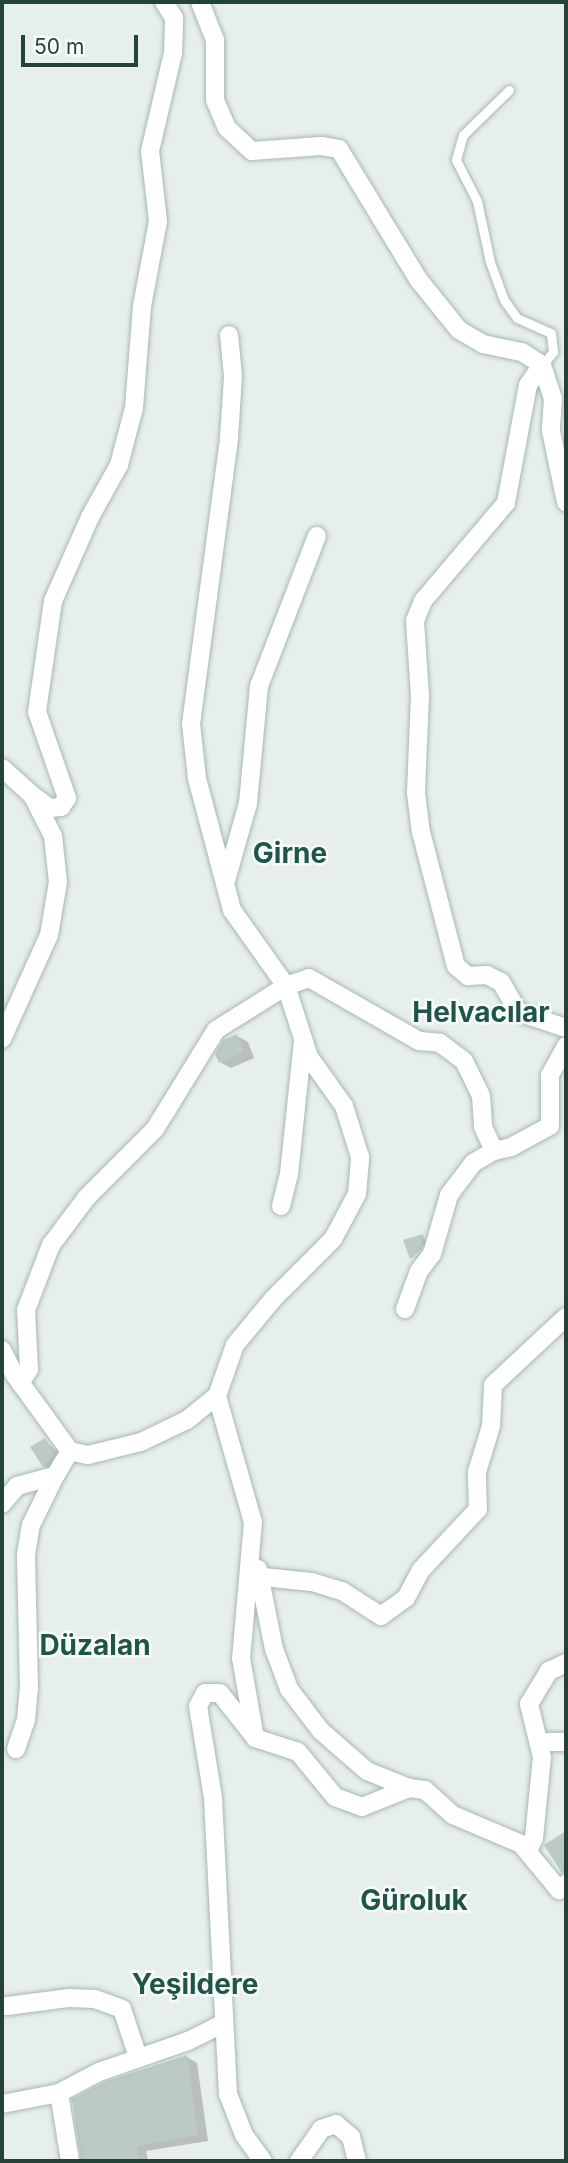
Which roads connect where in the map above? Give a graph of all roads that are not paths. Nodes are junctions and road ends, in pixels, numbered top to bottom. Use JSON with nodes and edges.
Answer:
{"nodes":[{"id":1,"x":164,"y":2,"type":"edge"},
{"id":2,"x":200,"y":2,"type":"edge"},
{"id":3,"x":509,"y":90,"type":"dead end"},
{"id":4,"x":229,"y":334,"type":"dead end"},
{"id":5,"x":542,"y":365,"type":"junction"},
{"id":6,"x":566,"y":502,"type":"edge"},
{"id":7,"x":317,"y":536,"type":"dead end"},
{"id":8,"x":2,"y":768,"type":"edge"},
{"id":9,"x":32,"y":795,"type":"junction"},
{"id":10,"x":225,"y":884,"type":"junction"},
{"id":11,"x":286,"y":986,"type":"junction"},
{"id":12,"x":566,"y":1028,"type":"edge"},
{"id":13,"x":2,"y":1040,"type":"edge"},
{"id":14,"x":303,"y":1040,"type":"junction"},
{"id":15,"x":566,"y":1046,"type":"edge"},
{"id":16,"x":494,"y":1151,"type":"junction"},
{"id":17,"x":281,"y":1206,"type":"dead end"},
{"id":18,"x":405,"y":1309,"type":"dead end"},
{"id":19,"x":566,"y":1317,"type":"edge"},
{"id":20,"x":2,"y":1350,"type":"edge"},
{"id":21,"x":20,"y":1382,"type":"junction"},
{"id":22,"x":217,"y":1396,"type":"junction"},
{"id":23,"x":71,"y":1451,"type":"junction"},
{"id":24,"x":55,"y":1476,"type":"junction"},
{"id":25,"x":2,"y":1504,"type":"edge"},
{"id":26,"x":250,"y":1558,"type":"junction"},
{"id":27,"x":263,"y":1577,"type":"junction"},
{"id":28,"x":566,"y":1662,"type":"edge"},
{"id":29,"x":255,"y":1738,"type":"junction"},
{"id":30,"x":538,"y":1742,"type":"junction"},
{"id":31,"x":566,"y":1742,"type":"edge"},
{"id":32,"x":16,"y":1749,"type":"dead end"},
{"id":33,"x":409,"y":1788,"type":"junction"},
{"id":34,"x":528,"y":1851,"type":"junction"},
{"id":35,"x":566,"y":1884,"type":"edge"},
{"id":36,"x":7,"y":2006,"type":"dead end"},
{"id":37,"x":224,"y":2023,"type":"junction"},
{"id":38,"x":138,"y":2057,"type":"junction"},
{"id":39,"x":59,"y":2093,"type":"junction"},
{"id":40,"x":2,"y":2104,"type":"edge"},
{"id":41,"x":69,"y":2161,"type":"edge"},
{"id":42,"x":263,"y":2161,"type":"edge"},
{"id":43,"x":299,"y":2161,"type":"edge"},
{"id":44,"x":357,"y":2161,"type":"edge"}],
"edges":[{"from":1,"to":9,"type":"street"},
{"from":2,"to":5,"type":"street"},
{"from":3,"to":5,"type":"lane"},
{"from":4,"to":10,"type":"street"},
{"from":5,"to":6,"type":"street"},
{"from":5,"to":12,"type":"street"},
{"from":7,"to":10,"type":"street"},
{"from":8,"to":9,"type":"street"},
{"from":9,"to":13,"type":"street"},
{"from":10,"to":11,"type":"street"},
{"from":11,"to":14,"type":"street"},
{"from":11,"to":16,"type":"street"},
{"from":11,"to":21,"type":"street"},
{"from":14,"to":17,"type":"street"},
{"from":14,"to":22,"type":"street"},
{"from":15,"to":16,"type":"street"},
{"from":16,"to":18,"type":"street"},
{"from":19,"to":27,"type":"street"},
{"from":20,"to":21,"type":"street"},
{"from":21,"to":23,"type":"street"},
{"from":22,"to":23,"type":"street"},
{"from":22,"to":26,"type":"street"},
{"from":23,"to":24,"type":"street"},
{"from":24,"to":25,"type":"street"},
{"from":24,"to":32,"type":"street"},
{"from":26,"to":27,"type":"street"},
{"from":26,"to":29,"type":"street"},
{"from":27,"to":33,"type":"street"},
{"from":28,"to":30,"type":"street"},
{"from":29,"to":33,"type":"street"},
{"from":29,"to":37,"type":"street"},
{"from":30,"to":31,"type":"street"},
{"from":30,"to":34,"type":"street"},
{"from":33,"to":34,"type":"street"},
{"from":34,"to":35,"type":"street"},
{"from":36,"to":38,"type":"street"},
{"from":37,"to":38,"type":"street"},
{"from":37,"to":42,"type":"street"},
{"from":38,"to":39,"type":"street"},
{"from":39,"to":40,"type":"street"},
{"from":39,"to":41,"type":"street"},
{"from":43,"to":44,"type":"street"}]}
